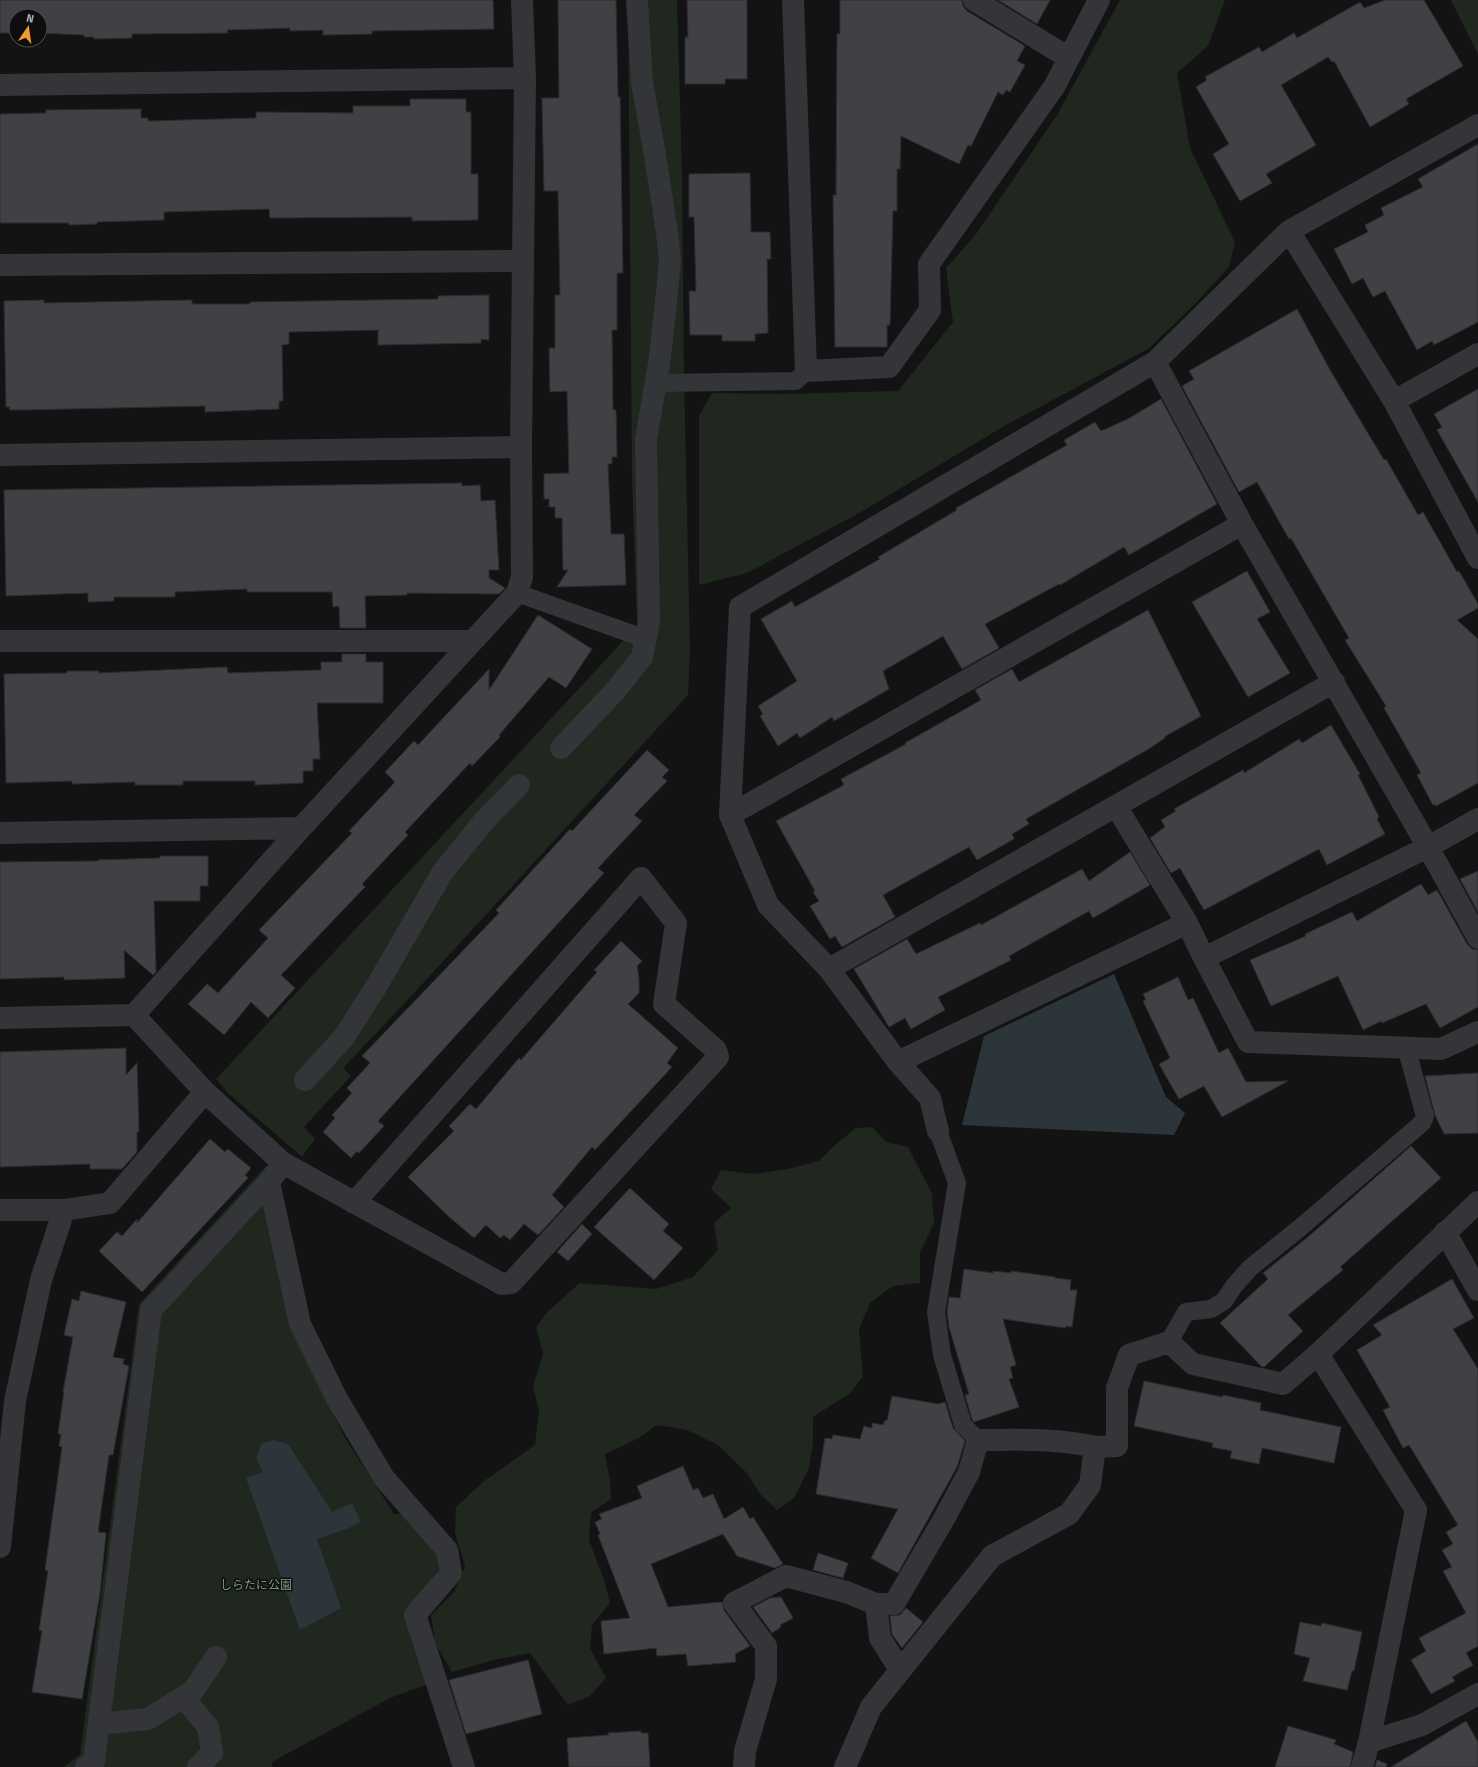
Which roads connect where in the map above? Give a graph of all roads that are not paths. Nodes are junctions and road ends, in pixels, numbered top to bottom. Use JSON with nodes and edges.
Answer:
{"nodes":[{"id":1,"x":522,"y":0,"type":"edge"},
{"id":2,"x":637,"y":0,"type":"edge"},
{"id":3,"x":793,"y":0,"type":"edge"},
{"id":4,"x":974,"y":0,"type":"edge"},
{"id":5,"x":1099,"y":0,"type":"edge"},
{"id":6,"x":1069,"y":58,"type":"junction"},
{"id":7,"x":525,"y":78,"type":"junction"},
{"id":8,"x":0,"y":85,"type":"edge"},
{"id":9,"x":1478,"y":125,"type":"edge"},
{"id":10,"x":1289,"y":231,"type":"junction"},
{"id":11,"x":523,"y":261,"type":"junction"},
{"id":12,"x":0,"y":265,"type":"edge"},
{"id":13,"x":1478,"y":354,"type":"edge"},
{"id":14,"x":1155,"y":362,"type":"junction"},
{"id":15,"x":806,"y":371,"type":"junction"},
{"id":16,"x":656,"y":383,"type":"junction"},
{"id":17,"x":1394,"y":401,"type":"junction"},
{"id":18,"x":521,"y":447,"type":"junction"},
{"id":19,"x":0,"y":455,"type":"edge"},
{"id":20,"x":1242,"y":524,"type":"junction"},
{"id":21,"x":1478,"y":558,"type":"edge"},
{"id":22,"x":517,"y":593,"type":"junction"},
{"id":23,"x":646,"y":639,"type":"junction"},
{"id":24,"x":0,"y":641,"type":"edge"},
{"id":25,"x":472,"y":641,"type":"junction"},
{"id":26,"x":1334,"y":682,"type":"junction"},
{"id":27,"x":561,"y":748,"type":"dead end"},
{"id":28,"x":519,"y":785,"type":"dead end"},
{"id":29,"x":1116,"y":806,"type":"junction"},
{"id":30,"x":730,"y":815,"type":"junction"},
{"id":31,"x":1478,"y":819,"type":"edge"},
{"id":32,"x":301,"y":828,"type":"junction"},
{"id":33,"x":0,"y":833,"type":"edge"},
{"id":34,"x":1428,"y":847,"type":"junction"},
{"id":35,"x":1187,"y":923,"type":"junction"},
{"id":36,"x":1478,"y":938,"type":"edge"},
{"id":37,"x":1204,"y":958,"type":"junction"},
{"id":38,"x":828,"y":969,"type":"junction"},
{"id":39,"x":134,"y":1015,"type":"junction"},
{"id":40,"x":0,"y":1018,"type":"edge"},
{"id":41,"x":1478,"y":1032,"type":"edge"},
{"id":42,"x":1406,"y":1047,"type":"junction"},
{"id":43,"x":898,"y":1062,"type":"junction"},
{"id":44,"x":305,"y":1080,"type":"dead end"},
{"id":45,"x":205,"y":1092,"type":"junction"},
{"id":46,"x":938,"y":1132,"type":"joint"},
{"id":47,"x":283,"y":1163,"type":"junction"},
{"id":48,"x":269,"y":1182,"type":"junction"},
{"id":49,"x":1478,"y":1202,"type":"edge"},
{"id":50,"x":354,"y":1203,"type":"junction"},
{"id":51,"x":0,"y":1210,"type":"edge"},
{"id":52,"x":64,"y":1210,"type":"junction"},
{"id":53,"x":1445,"y":1232,"type":"junction"},
{"id":54,"x":1478,"y":1290,"type":"edge"},
{"id":55,"x":1169,"y":1342,"type":"junction"},
{"id":56,"x":1318,"y":1354,"type":"junction"},
{"id":57,"x":7,"y":1401,"type":"edge"},
{"id":58,"x":978,"y":1440,"type":"junction"},
{"id":59,"x":1095,"y":1447,"type":"junction"},
{"id":60,"x":0,"y":1547,"type":"edge"},
{"id":61,"x":876,"y":1604,"type":"junction"},
{"id":62,"x":216,"y":1657,"type":"dead end"},
{"id":63,"x":900,"y":1670,"type":"junction"},
{"id":64,"x":1478,"y":1694,"type":"edge"},
{"id":65,"x":183,"y":1697,"type":"junction"},
{"id":66,"x":99,"y":1724,"type":"junction"},
{"id":67,"x":1369,"y":1742,"type":"junction"},
{"id":68,"x":86,"y":1767,"type":"edge"},
{"id":69,"x":198,"y":1767,"type":"edge"},
{"id":70,"x":464,"y":1767,"type":"edge"},
{"id":71,"x":744,"y":1767,"type":"edge"},
{"id":72,"x":845,"y":1767,"type":"edge"},
{"id":73,"x":1362,"y":1767,"type":"edge"}],
"edges":[{"from":1,"to":7,"type":"street"},
{"from":2,"to":16,"type":"street"},
{"from":3,"to":15,"type":"street"},
{"from":4,"to":6,"type":"street"},
{"from":5,"to":6,"type":"street"},
{"from":6,"to":15,"type":"street"},
{"from":7,"to":8,"type":"street"},
{"from":7,"to":11,"type":"street"},
{"from":9,"to":10,"type":"street"},
{"from":10,"to":14,"type":"street"},
{"from":10,"to":17,"type":"street"},
{"from":11,"to":12,"type":"street"},
{"from":11,"to":18,"type":"street"},
{"from":13,"to":17,"type":"street"},
{"from":14,"to":20,"type":"street"},
{"from":14,"to":30,"type":"street"},
{"from":15,"to":16,"type":"lane"},
{"from":16,"to":23,"type":"street"},
{"from":17,"to":21,"type":"street"},
{"from":18,"to":19,"type":"street"},
{"from":18,"to":22,"type":"street"},
{"from":20,"to":26,"type":"street"},
{"from":20,"to":30,"type":"street"},
{"from":22,"to":23,"type":"lane"},
{"from":22,"to":25,"type":"street"},
{"from":23,"to":27,"type":"street"},
{"from":24,"to":25,"type":"street"},
{"from":25,"to":32,"type":"street"},
{"from":26,"to":29,"type":"street"},
{"from":26,"to":34,"type":"street"},
{"from":28,"to":44,"type":"street"},
{"from":29,"to":35,"type":"street"},
{"from":29,"to":38,"type":"street"},
{"from":30,"to":38,"type":"street"},
{"from":31,"to":34,"type":"street"},
{"from":32,"to":33,"type":"street"},
{"from":32,"to":39,"type":"street"},
{"from":34,"to":36,"type":"street"},
{"from":34,"to":37,"type":"street"},
{"from":35,"to":37,"type":"street"},
{"from":35,"to":43,"type":"street"},
{"from":37,"to":42,"type":"street"},
{"from":38,"to":43,"type":"street"},
{"from":39,"to":40,"type":"street"},
{"from":39,"to":45,"type":"street"},
{"from":41,"to":42,"type":"street"},
{"from":42,"to":55,"type":"lane"},
{"from":43,"to":46,"type":"street"},
{"from":45,"to":47,"type":"street"},
{"from":45,"to":52,"type":"street"},
{"from":46,"to":58,"type":"lane"},
{"from":47,"to":48,"type":"street"},
{"from":47,"to":50,"type":"street"},
{"from":48,"to":66,"type":"street"},
{"from":48,"to":70,"type":"street"},
{"from":49,"to":53,"type":"street"},
{"from":50,"to":50,"type":"street"},
{"from":51,"to":52,"type":"street"},
{"from":52,"to":57,"type":"street"},
{"from":53,"to":54,"type":"street"},
{"from":53,"to":56,"type":"street"},
{"from":55,"to":56,"type":"street"},
{"from":55,"to":59,"type":"street"},
{"from":56,"to":67,"type":"street"},
{"from":57,"to":60,"type":"street"},
{"from":58,"to":59,"type":"street"},
{"from":58,"to":61,"type":"street"},
{"from":59,"to":63,"type":"street"},
{"from":61,"to":63,"type":"street"},
{"from":61,"to":71,"type":"street"},
{"from":62,"to":65,"type":"street"},
{"from":63,"to":72,"type":"street"},
{"from":64,"to":67,"type":"street"},
{"from":65,"to":66,"type":"street"},
{"from":65,"to":69,"type":"street"},
{"from":66,"to":68,"type":"street"},
{"from":67,"to":73,"type":"street"}]}
